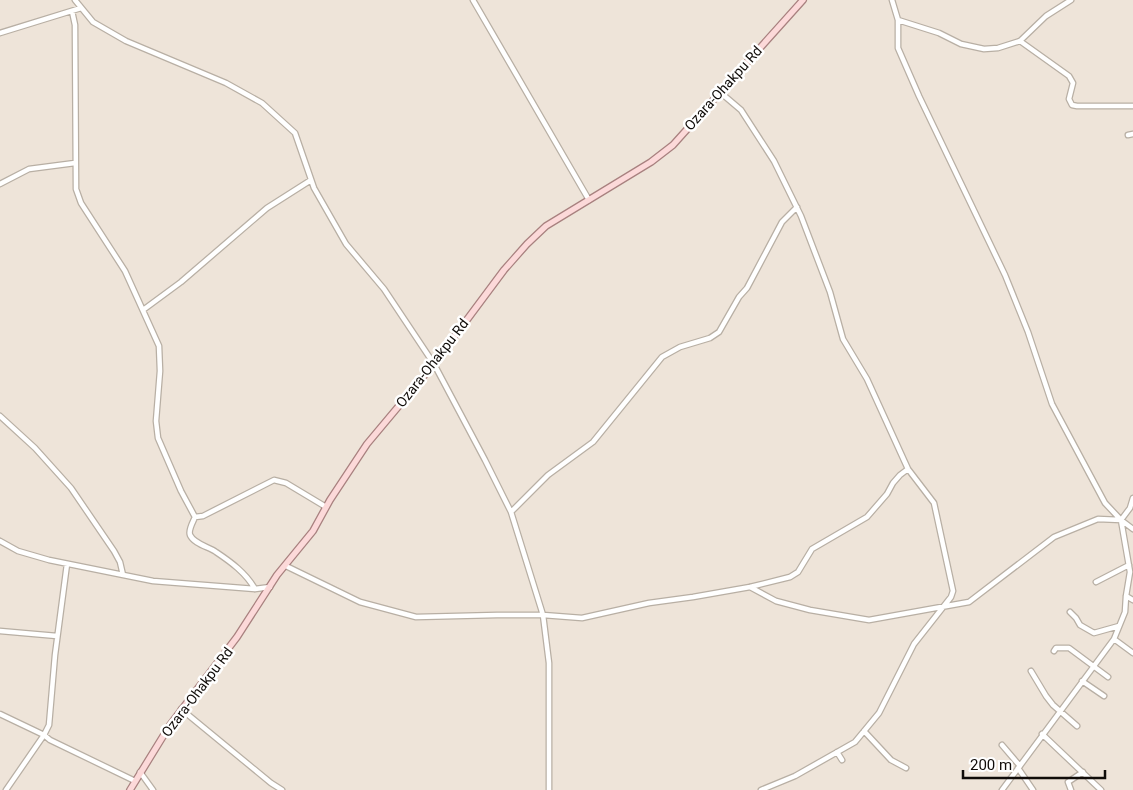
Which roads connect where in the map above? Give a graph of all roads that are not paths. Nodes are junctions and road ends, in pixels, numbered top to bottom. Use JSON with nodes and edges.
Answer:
{"nodes":[{"id":1,"x":75,"y":0,"type":"edge"},
{"id":2,"x":473,"y":0,"type":"edge"},
{"id":3,"x":803,"y":0,"type":"edge"},
{"id":4,"x":892,"y":0,"type":"edge"},
{"id":5,"x":1071,"y":0,"type":"edge"},
{"id":6,"x":81,"y":8,"type":"junction"},
{"id":7,"x":72,"y":11,"type":"junction"},
{"id":8,"x":898,"y":20,"type":"junction"},
{"id":9,"x":0,"y":33,"type":"edge"},
{"id":10,"x":1020,"y":41,"type":"junction"},
{"id":11,"x":721,"y":93,"type":"junction"},
{"id":12,"x":1133,"y":106,"type":"edge"},
{"id":13,"x":76,"y":163,"type":"junction"},
{"id":14,"x":311,"y":180,"type":"junction"},
{"id":15,"x":0,"y":184,"type":"edge"},
{"id":16,"x":589,"y":200,"type":"junction"},
{"id":17,"x":796,"y":207,"type":"junction"},
{"id":18,"x":143,"y":310,"type":"junction"},
{"id":19,"x":434,"y":364,"type":"junction"},
{"id":20,"x":0,"y":416,"type":"edge"},
{"id":21,"x":908,"y":470,"type":"junction"},
{"id":22,"x":1133,"y":498,"type":"edge"},
{"id":23,"x":326,"y":507,"type":"junction"},
{"id":24,"x":511,"y":512,"type":"junction"},
{"id":25,"x":195,"y":517,"type":"junction"},
{"id":26,"x":1121,"y":520,"type":"junction"},
{"id":27,"x":1133,"y":528,"type":"edge"},
{"id":28,"x":0,"y":541,"type":"edge"},
{"id":29,"x":67,"y":564,"type":"junction"},
{"id":30,"x":1129,"y":565,"type":"junction"},
{"id":31,"x":286,"y":566,"type":"junction"},
{"id":32,"x":123,"y":575,"type":"junction"},
{"id":33,"x":1096,"y":582,"type":"dead end"},
{"id":34,"x":270,"y":587,"type":"junction"},
{"id":35,"x":750,"y":587,"type":"junction"},
{"id":36,"x":256,"y":589,"type":"junction"},
{"id":37,"x":1126,"y":596,"type":"junction"},
{"id":38,"x":1133,"y":600,"type":"edge"},
{"id":39,"x":944,"y":606,"type":"junction"},
{"id":40,"x":1070,"y":612,"type":"dead end"},
{"id":41,"x":543,"y":615,"type":"junction"},
{"id":42,"x":1119,"y":626,"type":"junction"},
{"id":43,"x":0,"y":630,"type":"edge"},
{"id":44,"x":57,"y":636,"type":"junction"},
{"id":45,"x":1114,"y":639,"type":"junction"},
{"id":46,"x":1054,"y":651,"type":"dead end"},
{"id":47,"x":1133,"y":652,"type":"edge"},
{"id":48,"x":1093,"y":666,"type":"junction"},
{"id":49,"x":1031,"y":671,"type":"dead end"},
{"id":50,"x":1108,"y":677,"type":"dead end"},
{"id":51,"x":1082,"y":681,"type":"junction"},
{"id":52,"x":1104,"y":696,"type":"dead end"},
{"id":53,"x":181,"y":709,"type":"junction"},
{"id":54,"x":1060,"y":710,"type":"junction"},
{"id":55,"x":0,"y":714,"type":"edge"},
{"id":56,"x":1077,"y":726,"type":"dead end"},
{"id":57,"x":864,"y":732,"type":"junction"},
{"id":58,"x":1042,"y":734,"type":"junction"},
{"id":59,"x":44,"y":735,"type":"junction"},
{"id":60,"x":1002,"y":745,"type":"dead end"},
{"id":61,"x":837,"y":752,"type":"junction"},
{"id":62,"x":842,"y":760,"type":"dead end"},
{"id":63,"x":1019,"y":767,"type":"junction"},
{"id":64,"x":906,"y":768,"type":"dead end"},
{"id":65,"x":140,"y":772,"type":"junction"},
{"id":66,"x":1084,"y":772,"type":"junction"},
{"id":67,"x":136,"y":781,"type":"junction"},
{"id":68,"x":6,"y":790,"type":"edge"},
{"id":69,"x":130,"y":790,"type":"edge"},
{"id":70,"x":153,"y":790,"type":"edge"},
{"id":71,"x":282,"y":790,"type":"edge"},
{"id":72,"x":550,"y":790,"type":"edge"},
{"id":73,"x":762,"y":790,"type":"edge"},
{"id":74,"x":1002,"y":790,"type":"edge"},
{"id":75,"x":1034,"y":790,"type":"edge"},
{"id":76,"x":1070,"y":790,"type":"edge"},
{"id":77,"x":1101,"y":790,"type":"edge"}],
"edges":[{"from":1,"to":6,"type":"street"},
{"from":2,"to":16,"type":"street"},
{"from":3,"to":11,"type":"main road","name":"Ozara-Ohakpu Rd"},
{"from":4,"to":8,"type":"street"},
{"from":5,"to":10,"type":"street"},
{"from":6,"to":7,"type":"street"},
{"from":6,"to":14,"type":"street"},
{"from":7,"to":9,"type":"street"},
{"from":7,"to":13,"type":"street"},
{"from":8,"to":10,"type":"street"},
{"from":8,"to":26,"type":"street"},
{"from":10,"to":12,"type":"street"},
{"from":11,"to":16,"type":"main road","name":"Ozara-Ohakpu Rd"},
{"from":11,"to":17,"type":"street"},
{"from":13,"to":15,"type":"street"},
{"from":13,"to":18,"type":"street"},
{"from":14,"to":18,"type":"street"},
{"from":14,"to":19,"type":"street"},
{"from":16,"to":19,"type":"main road","name":"Ozara-Ohakpu Rd"},
{"from":17,"to":21,"type":"street"},
{"from":17,"to":24,"type":"street"},
{"from":18,"to":25,"type":"street"},
{"from":19,"to":23,"type":"main road","name":"Ozara-Ohakpu Rd"},
{"from":19,"to":24,"type":"street"},
{"from":20,"to":32,"type":"street"},
{"from":21,"to":35,"type":"street"},
{"from":21,"to":39,"type":"street"},
{"from":22,"to":26,"type":"street"},
{"from":23,"to":25,"type":"street"},
{"from":23,"to":31,"type":"main road","name":"Ozara-Ohakpu Rd"},
{"from":24,"to":41,"type":"street"},
{"from":25,"to":36,"type":"street"},
{"from":26,"to":27,"type":"street"},
{"from":26,"to":30,"type":"street"},
{"from":26,"to":39,"type":"street"},
{"from":28,"to":29,"type":"street"},
{"from":29,"to":32,"type":"street"},
{"from":29,"to":44,"type":"street"},
{"from":30,"to":33,"type":"street"},
{"from":30,"to":37,"type":"street"},
{"from":31,"to":34,"type":"main road","name":"Ozara-Ohakpu Rd"},
{"from":31,"to":41,"type":"street"},
{"from":32,"to":36,"type":"street"},
{"from":34,"to":36,"type":"street"},
{"from":34,"to":53,"type":"main road","name":"Ozara-Ohakpu Rd"},
{"from":35,"to":39,"type":"street"},
{"from":35,"to":41,"type":"street"},
{"from":37,"to":38,"type":"street"},
{"from":37,"to":42,"type":"street"},
{"from":39,"to":57,"type":"street"},
{"from":40,"to":42,"type":"street"},
{"from":41,"to":72,"type":"street"},
{"from":42,"to":45,"type":"street"},
{"from":43,"to":44,"type":"street"},
{"from":44,"to":59,"type":"street"},
{"from":45,"to":47,"type":"street"},
{"from":45,"to":48,"type":"street"},
{"from":46,"to":48,"type":"street"},
{"from":48,"to":50,"type":"street"},
{"from":48,"to":51,"type":"street"},
{"from":49,"to":54,"type":"street"},
{"from":51,"to":52,"type":"street"},
{"from":51,"to":54,"type":"street"},
{"from":53,"to":65,"type":"main road","name":"Ozara-Ohakpu Rd"},
{"from":53,"to":71,"type":"street"},
{"from":54,"to":56,"type":"street"},
{"from":54,"to":58,"type":"street"},
{"from":55,"to":59,"type":"street"},
{"from":57,"to":61,"type":"street"},
{"from":57,"to":64,"type":"street"},
{"from":58,"to":63,"type":"street"},
{"from":58,"to":66,"type":"street"},
{"from":59,"to":67,"type":"street"},
{"from":59,"to":68,"type":"street"},
{"from":60,"to":63,"type":"street"},
{"from":61,"to":62,"type":"street"},
{"from":61,"to":73,"type":"street"},
{"from":63,"to":74,"type":"street"},
{"from":63,"to":75,"type":"street"},
{"from":65,"to":67,"type":"main road","name":"Ozara-Ohakpu Rd"},
{"from":65,"to":70,"type":"street"},
{"from":66,"to":76,"type":"street"},
{"from":66,"to":77,"type":"street"},
{"from":67,"to":69,"type":"main road","name":"Ozara-Ohakpu Rd"}]}
